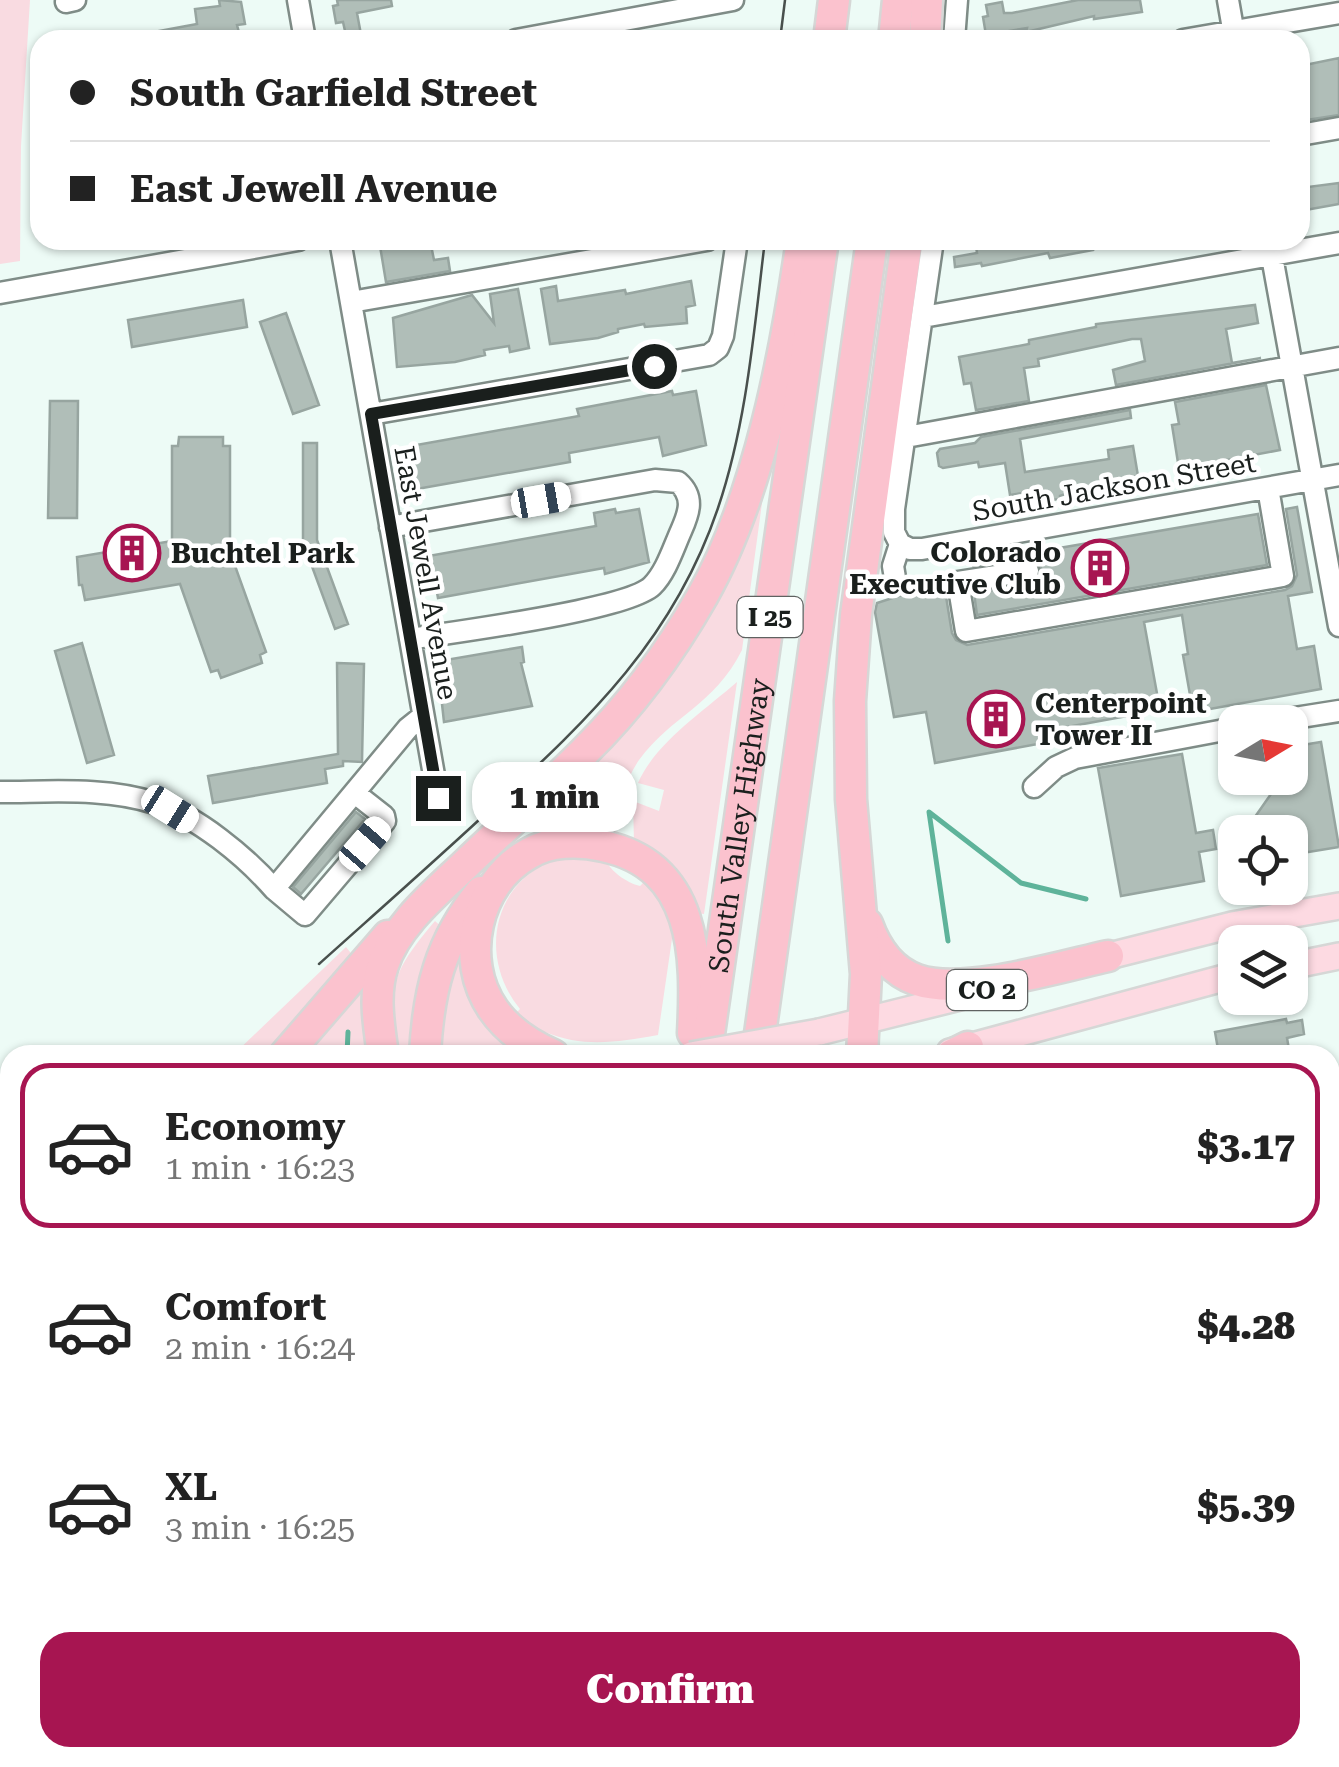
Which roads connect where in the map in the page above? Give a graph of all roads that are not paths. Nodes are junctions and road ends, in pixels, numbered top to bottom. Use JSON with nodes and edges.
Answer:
{"nodes":[{"id":1,"x":298,"y":0,"type":"edge"},
{"id":2,"x":732,"y":0,"type":"edge"},
{"id":3,"x":834,"y":0,"type":"edge"},
{"id":4,"x":847,"y":0,"type":"edge"},
{"id":5,"x":898,"y":0,"type":"edge"},
{"id":6,"x":927,"y":0,"type":"edge"},
{"id":7,"x":957,"y":0,"type":"edge"},
{"id":8,"x":1228,"y":0,"type":"edge"},
{"id":9,"x":1339,"y":12,"type":"edge"},
{"id":10,"x":303,"y":30,"type":"edge"},
{"id":11,"x":570,"y":30,"type":"edge"},
{"id":12,"x":830,"y":30,"type":"edge"},
{"id":13,"x":845,"y":30,"type":"edge"},
{"id":14,"x":895,"y":30,"type":"edge"},
{"id":15,"x":926,"y":30,"type":"edge"},
{"id":16,"x":955,"y":30,"type":"edge"},
{"id":17,"x":1233,"y":30,"type":"edge"},
{"id":18,"x":1260,"y":30,"type":"edge"},
{"id":19,"x":1339,"y":128,"type":"edge"},
{"id":20,"x":1310,"y":133,"type":"edge"},
{"id":21,"x":1339,"y":243,"type":"edge"},
{"id":22,"x":1310,"y":245,"type":"edge"},
{"id":23,"x":187,"y":250,"type":"edge"},
{"id":24,"x":342,"y":250,"type":"edge"},
{"id":25,"x":650,"y":250,"type":"edge"},
{"id":26,"x":736,"y":250,"type":"edge"},
{"id":27,"x":800,"y":250,"type":"edge"},
{"id":28,"x":822,"y":250,"type":"edge"},
{"id":29,"x":871,"y":250,"type":"edge"},
{"id":30,"x":906,"y":250,"type":"edge"},
{"id":31,"x":932,"y":250,"type":"edge"},
{"id":32,"x":1255,"y":250,"type":"edge"},
{"id":33,"x":1271,"y":250,"type":"edge"},
{"id":34,"x":0,"y":293,"type":"edge"},
{"id":35,"x":351,"y":302,"type":"junction"},
{"id":36,"x":923,"y":317,"type":"junction"},
{"id":37,"x":1339,"y":358,"type":"edge"},
{"id":38,"x":1292,"y":366,"type":"junction"},
{"id":39,"x":371,"y":414,"type":"junction"},
{"id":40,"x":906,"y":437,"type":"junction"},
{"id":41,"x":1339,"y":475,"type":"edge"},
{"id":42,"x":1313,"y":480,"type":"junction"},
{"id":43,"x":1268,"y":488,"type":"junction"},
{"id":44,"x":390,"y":527,"type":"junction"},
{"id":45,"x":900,"y":544,"type":"junction"},
{"id":46,"x":952,"y":544,"type":"junction"},
{"id":47,"x":1028,"y":571,"type":"dead end"},
{"id":48,"x":958,"y":582,"type":"junction"},
{"id":49,"x":896,"y":584,"type":"dead end"},
{"id":50,"x":1339,"y":626,"type":"edge"},
{"id":51,"x":410,"y":639,"type":"junction"},
{"id":52,"x":1339,"y":711,"type":"edge"},
{"id":53,"x":423,"y":716,"type":"junction"},
{"id":54,"x":1308,"y":716,"type":"edge"},
{"id":55,"x":1218,"y":731,"type":"edge"},
{"id":56,"x":1034,"y":787,"type":"dead end"},
{"id":57,"x":0,"y":792,"type":"edge"},
{"id":58,"x":794,"y":793,"type":"junction"},
{"id":59,"x":356,"y":794,"type":"junction"},
{"id":60,"x":438,"y":798,"type":"dead end"},
{"id":61,"x":526,"y":855,"type":"junction"},
{"id":62,"x":858,"y":878,"type":"junction"},
{"id":63,"x":274,"y":889,"type":"junction"},
{"id":64,"x":428,"y":901,"type":"junction"},
{"id":65,"x":1339,"y":906,"type":"edge"},
{"id":66,"x":1108,"y":956,"type":"junction"},
{"id":67,"x":1339,"y":956,"type":"edge"},
{"id":68,"x":1308,"y":962,"type":"edge"},
{"id":69,"x":1308,"y":969,"type":"edge"},
{"id":70,"x":1339,"y":974,"type":"edge"},
{"id":71,"x":1218,"y":981,"type":"edge"},
{"id":72,"x":865,"y":1022,"type":"junction"},
{"id":73,"x":294,"y":1045,"type":"edge"},
{"id":74,"x":382,"y":1045,"type":"edge"},
{"id":75,"x":426,"y":1045,"type":"edge"},
{"id":76,"x":533,"y":1045,"type":"edge"},
{"id":77,"x":691,"y":1045,"type":"edge"},
{"id":78,"x":707,"y":1045,"type":"edge"},
{"id":79,"x":746,"y":1045,"type":"edge"},
{"id":80,"x":758,"y":1045,"type":"edge"},
{"id":81,"x":771,"y":1045,"type":"edge"},
{"id":82,"x":863,"y":1045,"type":"edge"},
{"id":83,"x":979,"y":1045,"type":"edge"}],
"edges":[{"from":1,"to":10,"type":"street"},
{"from":2,"to":11,"type":"street"},
{"from":3,"to":12,"type":"highway"},
{"from":4,"to":13,"type":"highway"},
{"from":5,"to":14,"type":"highway"},
{"from":6,"to":15,"type":"highway"},
{"from":7,"to":16,"type":"street"},
{"from":8,"to":17,"type":"street"},
{"from":9,"to":18,"type":"street"},
{"from":19,"to":20,"type":"street"},
{"from":21,"to":22,"type":"street"},
{"from":23,"to":34,"type":"street"},
{"from":24,"to":35,"type":"street","name":"East Jewell Avenue"},
{"from":25,"to":35,"type":"street"},
{"from":26,"to":39,"type":"street"},
{"from":27,"to":64,"type":"highway"},
{"from":28,"to":78,"type":"highway","name":"South Valley Highway","number":"I 25"},
{"from":29,"to":58,"type":"highway","name":"South Valley Highway","number":"I 25"},
{"from":30,"to":62,"type":"highway"},
{"from":31,"to":36,"type":"street"},
{"from":32,"to":36,"type":"street"},
{"from":33,"to":38,"type":"street"},
{"from":35,"to":39,"type":"street","name":"East Jewell Avenue"},
{"from":36,"to":40,"type":"street"},
{"from":37,"to":38,"type":"street"},
{"from":38,"to":40,"type":"street"},
{"from":38,"to":42,"type":"street"},
{"from":39,"to":44,"type":"street","name":"East Jewell Avenue"},
{"from":40,"to":45,"type":"street"},
{"from":41,"to":42,"type":"street","name":"South Jackson Street"},
{"from":42,"to":43,"type":"street","name":"South Jackson Street"},
{"from":42,"to":50,"type":"street"},
{"from":43,"to":46,"type":"street","name":"South Jackson Street"},
{"from":43,"to":48,"type":"street"},
{"from":44,"to":51,"type":"street","name":"East Jewell Avenue"},
{"from":44,"to":51,"type":"street"},
{"from":45,"to":46,"type":"street","name":"South Jackson Street"},
{"from":45,"to":49,"type":"street"},
{"from":46,"to":48,"type":"street"},
{"from":47,"to":48,"type":"street"},
{"from":51,"to":53,"type":"street","name":"East Jewell Avenue"},
{"from":52,"to":54,"type":"street"},
{"from":53,"to":59,"type":"street"},
{"from":53,"to":60,"type":"street","name":"East Jewell Avenue"},
{"from":55,"to":56,"type":"street"},
{"from":57,"to":63,"type":"street"},
{"from":58,"to":80,"type":"highway","name":"South Valley Highway","number":"I 25"},
{"from":58,"to":81,"type":"highway"},
{"from":59,"to":63,"type":"street"},
{"from":59,"to":63,"type":"street"},
{"from":61,"to":75,"type":"highway"},
{"from":61,"to":76,"type":"highway"},
{"from":61,"to":77,"type":"highway"},
{"from":62,"to":66,"type":"highway"},
{"from":62,"to":72,"type":"highway"},
{"from":64,"to":73,"type":"highway"},
{"from":64,"to":74,"type":"highway"},
{"from":65,"to":66,"type":"main road","number":"CO 2"},
{"from":66,"to":72,"type":"main road","number":"CO 2"},
{"from":67,"to":68,"type":"main road"},
{"from":69,"to":70,"type":"main road"},
{"from":71,"to":83,"type":"main road","number":"CO 2"},
{"from":72,"to":79,"type":"main road","number":"CO 2","bridge":true},
{"from":72,"to":82,"type":"highway"}]}
